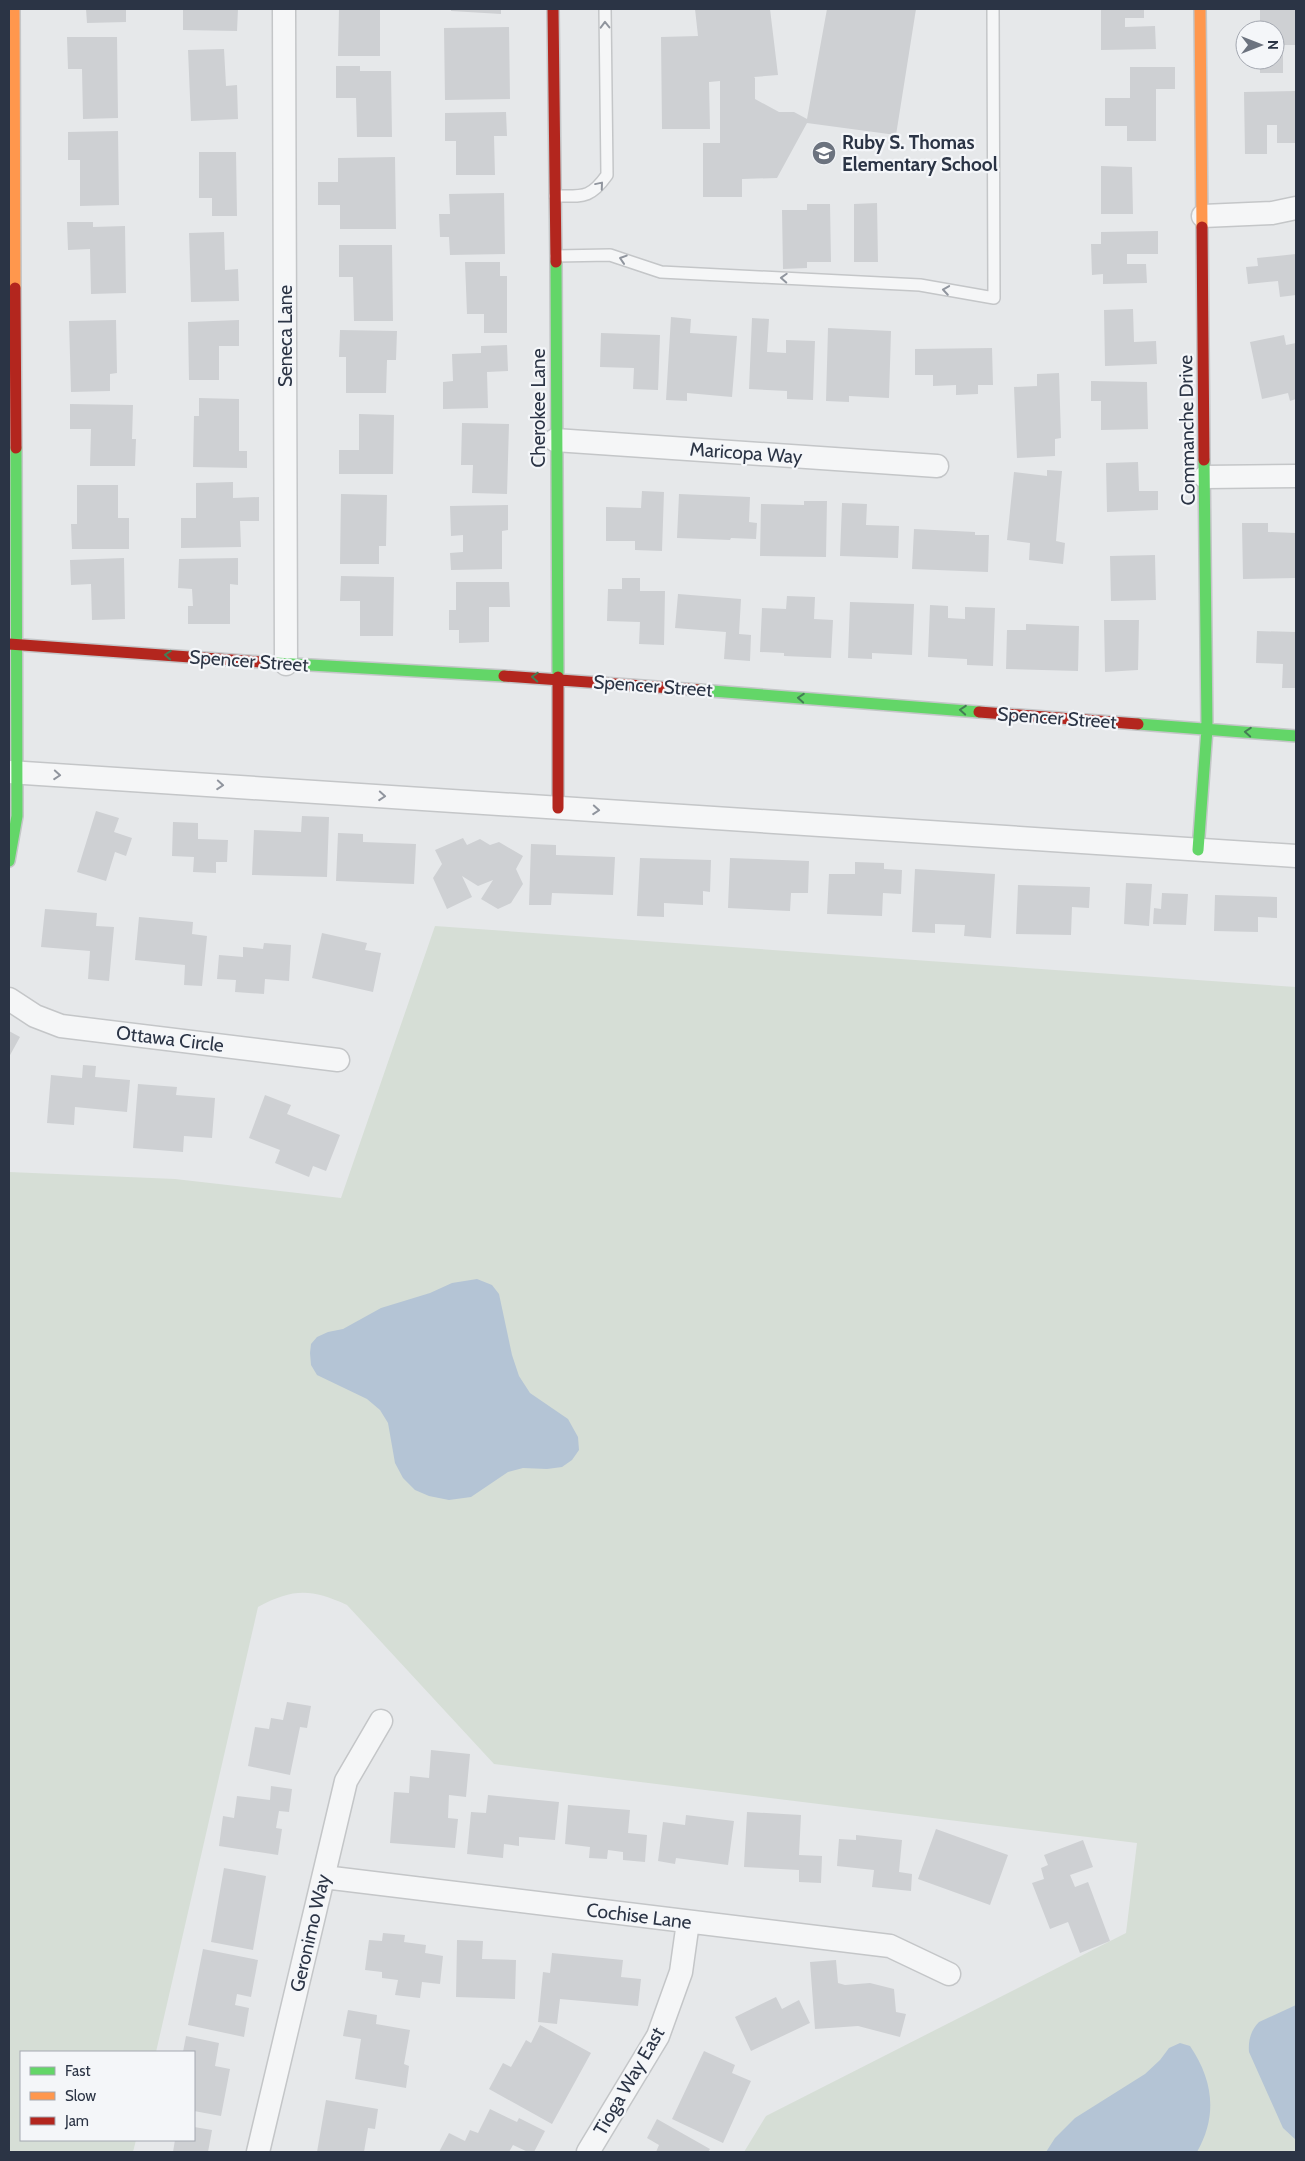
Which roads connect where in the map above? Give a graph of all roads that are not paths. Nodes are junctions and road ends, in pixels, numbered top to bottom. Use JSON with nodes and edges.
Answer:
{"nodes":[{"id":1,"x":14,"y":9,"type":"edge"},
{"id":2,"x":284,"y":9,"type":"edge"},
{"id":3,"x":553,"y":9,"type":"edge"},
{"id":4,"x":605,"y":9,"type":"edge"},
{"id":5,"x":993,"y":9,"type":"edge"},
{"id":6,"x":1200,"y":9,"type":"edge"},
{"id":7,"x":556,"y":196,"type":"junction"},
{"id":8,"x":1296,"y":208,"type":"edge"},
{"id":9,"x":1203,"y":216,"type":"junction"},
{"id":10,"x":555,"y":256,"type":"junction"},
{"id":11,"x":556,"y":440,"type":"junction"},
{"id":12,"x":937,"y":466,"type":"dead end"},
{"id":13,"x":1296,"y":476,"type":"edge"},
{"id":14,"x":1205,"y":477,"type":"junction"},
{"id":15,"x":13,"y":644,"type":"edge"},
{"id":16,"x":286,"y":664,"type":"junction"},
{"id":17,"x":557,"y":679,"type":"junction"},
{"id":18,"x":1207,"y":729,"type":"junction"},
{"id":19,"x":1296,"y":736,"type":"edge"},
{"id":20,"x":13,"y":772,"type":"edge"},
{"id":21,"x":558,"y":808,"type":"junction"},
{"id":22,"x":1198,"y":850,"type":"junction"},
{"id":23,"x":1296,"y":856,"type":"edge"},
{"id":24,"x":9,"y":861,"type":"edge"},
{"id":25,"x":9,"y":998,"type":"edge"},
{"id":26,"x":338,"y":1060,"type":"dead end"},
{"id":27,"x":381,"y":1721,"type":"dead end"},
{"id":28,"x":324,"y":1878,"type":"junction"},
{"id":29,"x":688,"y":1922,"type":"junction"},
{"id":30,"x":949,"y":1974,"type":"dead end"},
{"id":31,"x":258,"y":2152,"type":"edge"},
{"id":32,"x":588,"y":2152,"type":"edge"}],
"edges":[{"from":1,"to":15,"type":"street"},
{"from":2,"to":16,"type":"street","name":"Seneca Lane"},
{"from":3,"to":7,"type":"street","name":"Cherokee Lane"},
{"from":7,"to":4,"type":"lane","one_way":true},
{"from":5,"to":10,"type":"lane","one_way":true},
{"from":6,"to":9,"type":"street","name":"Commanche Drive"},
{"from":7,"to":10,"type":"street","name":"Cherokee Lane"},
{"from":8,"to":9,"type":"street"},
{"from":9,"to":14,"type":"street","name":"Commanche Drive"},
{"from":10,"to":11,"type":"street","name":"Cherokee Lane"},
{"from":11,"to":12,"type":"street","name":"Maricopa Way"},
{"from":11,"to":17,"type":"street","name":"Cherokee Lane"},
{"from":13,"to":14,"type":"street"},
{"from":14,"to":18,"type":"street","name":"Commanche Drive"},
{"from":16,"to":15,"type":"street","name":"Spencer Street","one_way":true},
{"from":15,"to":20,"type":"street"},
{"from":17,"to":16,"type":"street","name":"Spencer Street","one_way":true},
{"from":18,"to":17,"type":"street","name":"Spencer Street","one_way":true},
{"from":17,"to":21,"type":"street","name":"Cherokee Lane"},
{"from":19,"to":18,"type":"street","name":"Spencer Street","one_way":true},
{"from":18,"to":22,"type":"street","name":"Commanche Drive"},
{"from":20,"to":21,"type":"street","one_way":true},
{"from":20,"to":24,"type":"street"},
{"from":21,"to":22,"type":"street","one_way":true},
{"from":22,"to":23,"type":"street"},
{"from":25,"to":26,"type":"street","name":"Ottawa Circle"},
{"from":27,"to":28,"type":"street","name":"Geronimo Way"},
{"from":28,"to":29,"type":"street","name":"Cochise Lane"},
{"from":28,"to":31,"type":"street","name":"Geronimo Way"},
{"from":29,"to":30,"type":"street","name":"Cochise Lane"},
{"from":29,"to":32,"type":"street","name":"Tioga Way East"}]}
